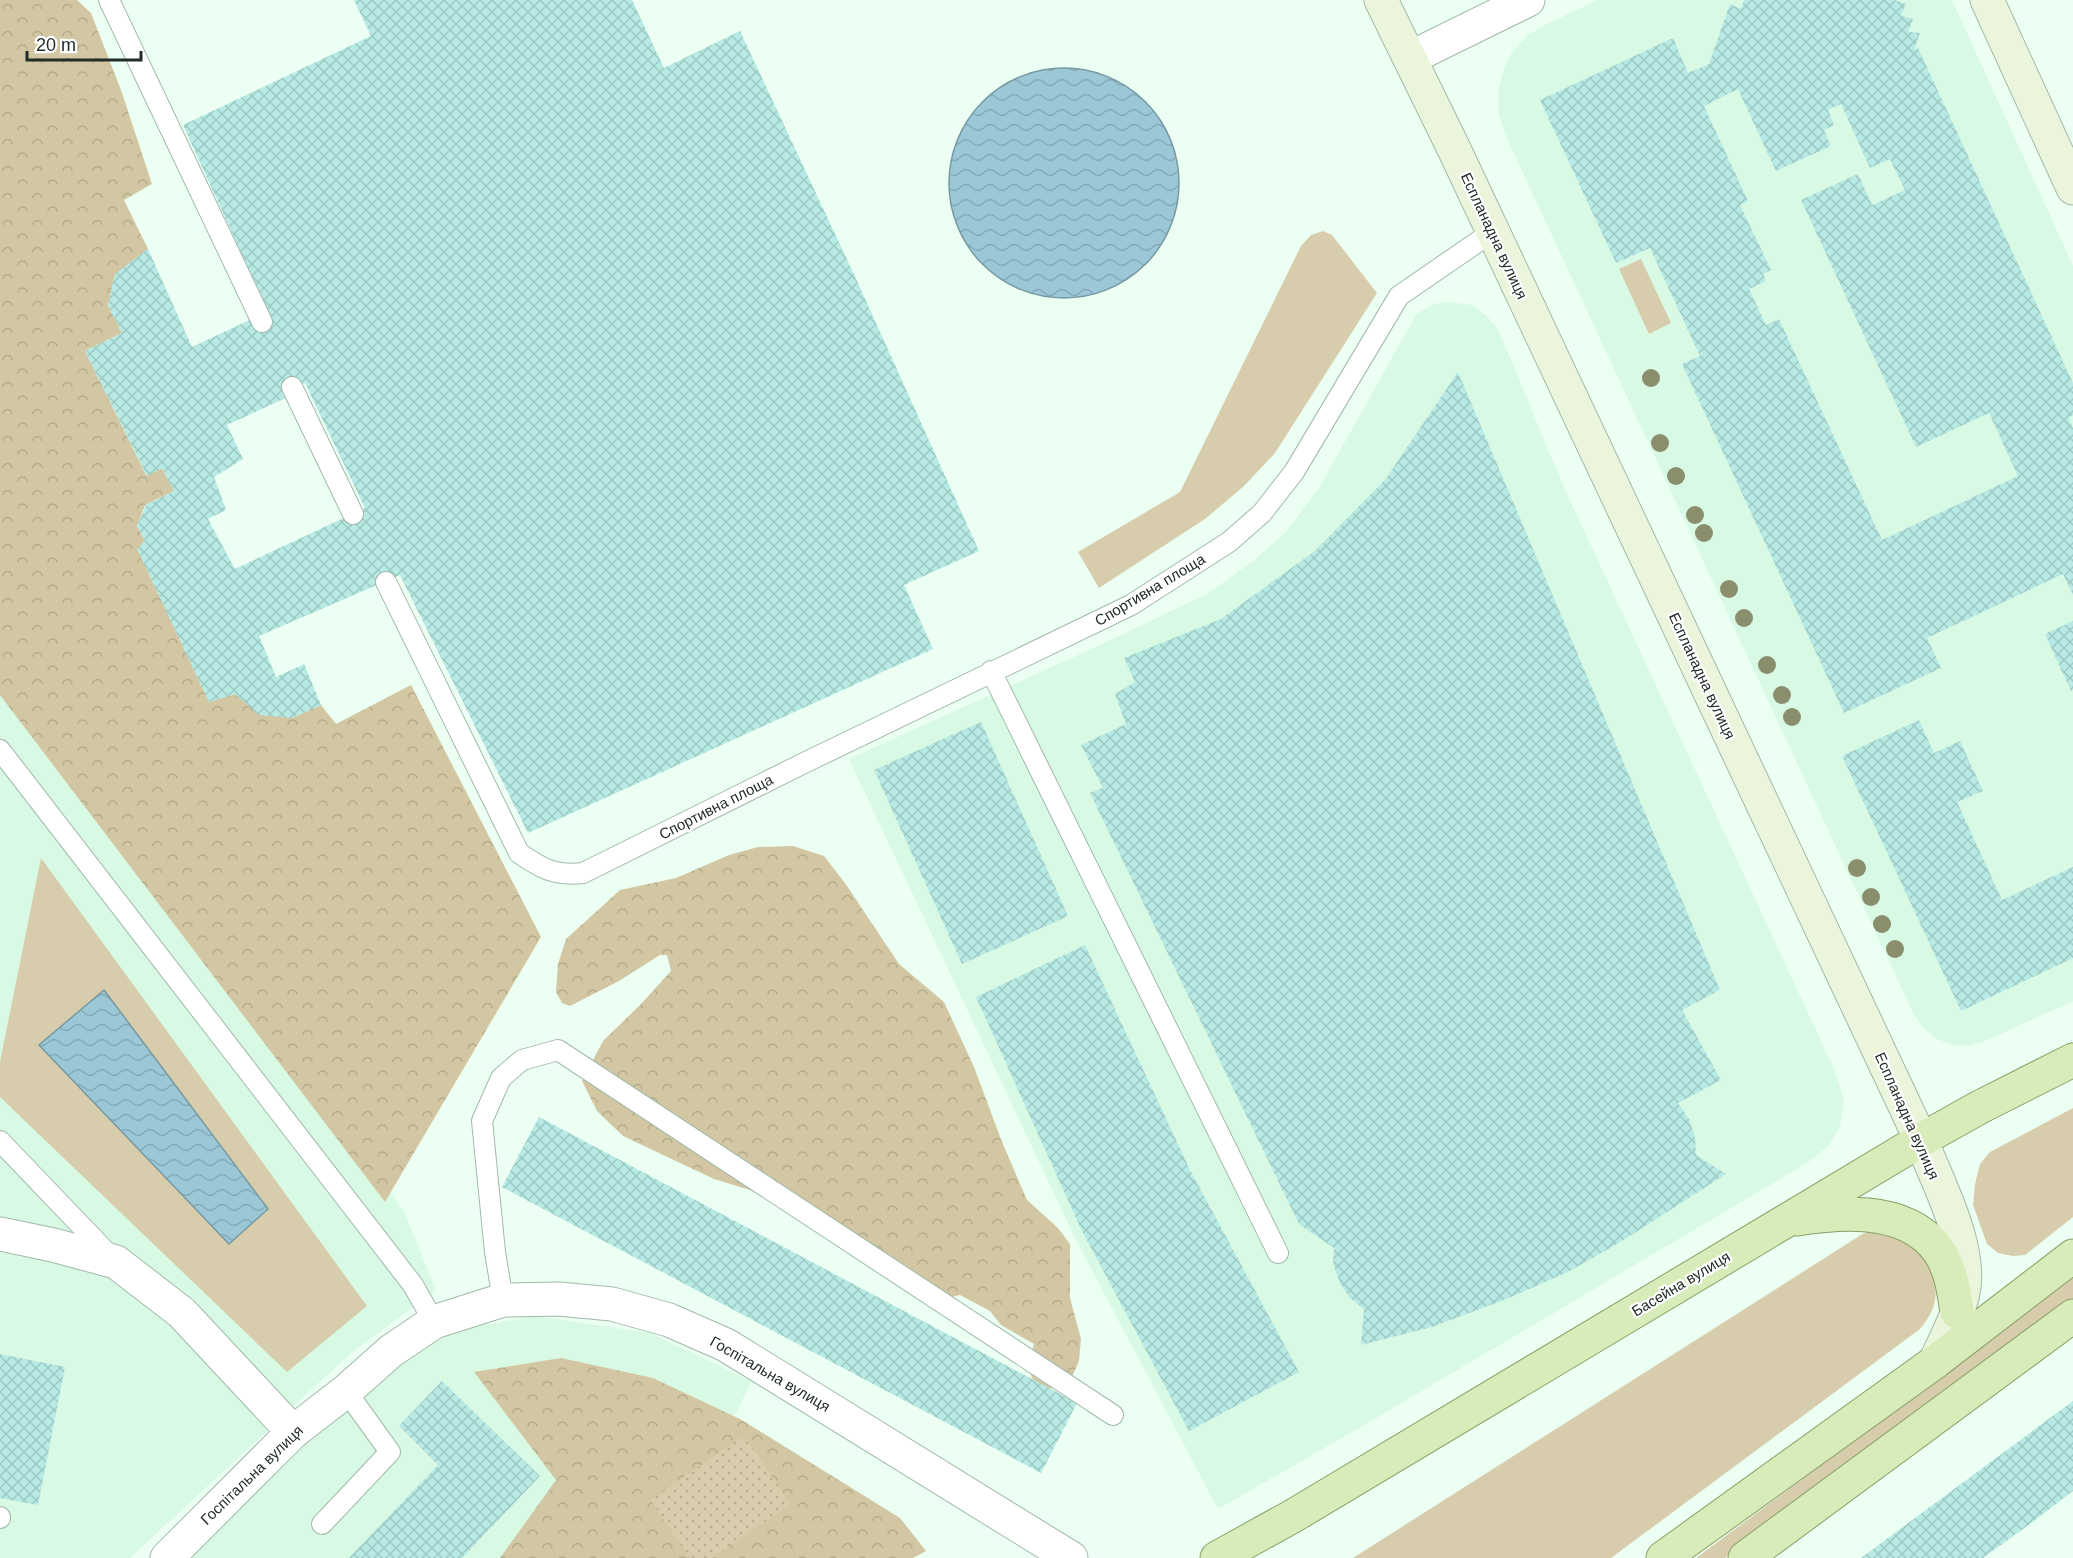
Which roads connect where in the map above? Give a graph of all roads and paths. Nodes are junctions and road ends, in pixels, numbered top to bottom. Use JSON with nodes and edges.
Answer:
{"nodes":[{"id":1,"x":109,"y":0,"type":"edge"},
{"id":2,"x":1380,"y":0,"type":"edge"},
{"id":3,"x":1528,"y":0,"type":"edge"},
{"id":4,"x":1987,"y":0,"type":"edge"},
{"id":5,"x":1410,"y":58,"type":"junction"},
{"id":6,"x":2073,"y":188,"type":"edge"},
{"id":7,"x":1492,"y":232,"type":"junction"},
{"id":8,"x":262,"y":322,"type":"dead end"},
{"id":9,"x":292,"y":387,"type":"dead end"},
{"id":10,"x":353,"y":514,"type":"dead end"},
{"id":11,"x":386,"y":582,"type":"dead end"},
{"id":12,"x":991,"y":671,"type":"junction"},
{"id":13,"x":0,"y":750,"type":"edge"},
{"id":14,"x":2073,"y":1060,"type":"edge"},
{"id":15,"x":1921,"y":1140,"type":"junction"},
{"id":16,"x":0,"y":1141,"type":"edge"},
{"id":17,"x":1787,"y":1220,"type":"junction"},
{"id":18,"x":0,"y":1234,"type":"edge"},
{"id":19,"x":1278,"y":1253,"type":"dead end"},
{"id":20,"x":2073,"y":1256,"type":"edge"},
{"id":21,"x":116,"y":1262,"type":"junction"},
{"id":22,"x":503,"y":1300,"type":"junction"},
{"id":23,"x":1957,"y":1312,"type":"junction"},
{"id":24,"x":2073,"y":1316,"type":"edge"},
{"id":25,"x":434,"y":1322,"type":"junction"},
{"id":26,"x":1935,"y":1362,"type":"junction"},
{"id":27,"x":346,"y":1391,"type":"junction"},
{"id":28,"x":1113,"y":1415,"type":"dead end"},
{"id":29,"x":293,"y":1432,"type":"junction"},
{"id":30,"x":1293,"y":1516,"type":"junction"},
{"id":31,"x":322,"y":1524,"type":"dead end"},
{"id":32,"x":167,"y":1558,"type":"edge"},
{"id":33,"x":1071,"y":1558,"type":"edge"},
{"id":34,"x":1217,"y":1558,"type":"edge"},
{"id":35,"x":1257,"y":1558,"type":"edge"},
{"id":36,"x":1663,"y":1558,"type":"edge"},
{"id":37,"x":1745,"y":1558,"type":"edge"}],
"edges":[{"from":1,"to":8,"type":"lane"},
{"from":2,"to":5,"type":"main road","name":"Еспланадна вулиця"},
{"from":3,"to":5,"type":"street"},
{"from":4,"to":6,"type":"main road"},
{"from":5,"to":7,"type":"main road","name":"Еспланадна вулиця"},
{"from":7,"to":12,"type":"lane","name":"Спортивна площа"},
{"from":7,"to":15,"type":"main road","name":"Еспланадна вулиця"},
{"from":9,"to":10,"type":"lane"},
{"from":11,"to":12,"type":"lane","name":"Спортивна площа"},
{"from":12,"to":19,"type":"lane"},
{"from":13,"to":25,"type":"lane"},
{"from":14,"to":15,"type":"main road","name":"Басейна вулиця"},
{"from":15,"to":17,"type":"main road","name":"Басейна вулиця"},
{"from":15,"to":23,"type":"main road","name":"Еспланадна вулиця"},
{"from":16,"to":21,"type":"lane"},
{"from":17,"to":23,"type":"main road"},
{"from":17,"to":30,"type":"main road","name":"Басейна вулиця"},
{"from":18,"to":21,"type":"street"},
{"from":20,"to":26,"type":"main road"},
{"from":21,"to":29,"type":"street"},
{"from":22,"to":25,"type":"street","name":"Госпітальна вулиця"},
{"from":22,"to":28,"type":"lane"},
{"from":22,"to":33,"type":"street","name":"Госпітальна вулиця"},
{"from":23,"to":26,"type":"main road","name":"Еспланадна вулиця"},
{"from":24,"to":37,"type":"main road"},
{"from":25,"to":27,"type":"street","name":"Госпітальна вулиця"},
{"from":26,"to":36,"type":"main road"},
{"from":27,"to":29,"type":"street","name":"Госпітальна вулиця"},
{"from":27,"to":31,"type":"lane"},
{"from":29,"to":32,"type":"street","name":"Госпітальна вулиця"},
{"from":30,"to":34,"type":"main road","name":"Басейна вулиця"},
{"from":30,"to":35,"type":"main road"}]}
